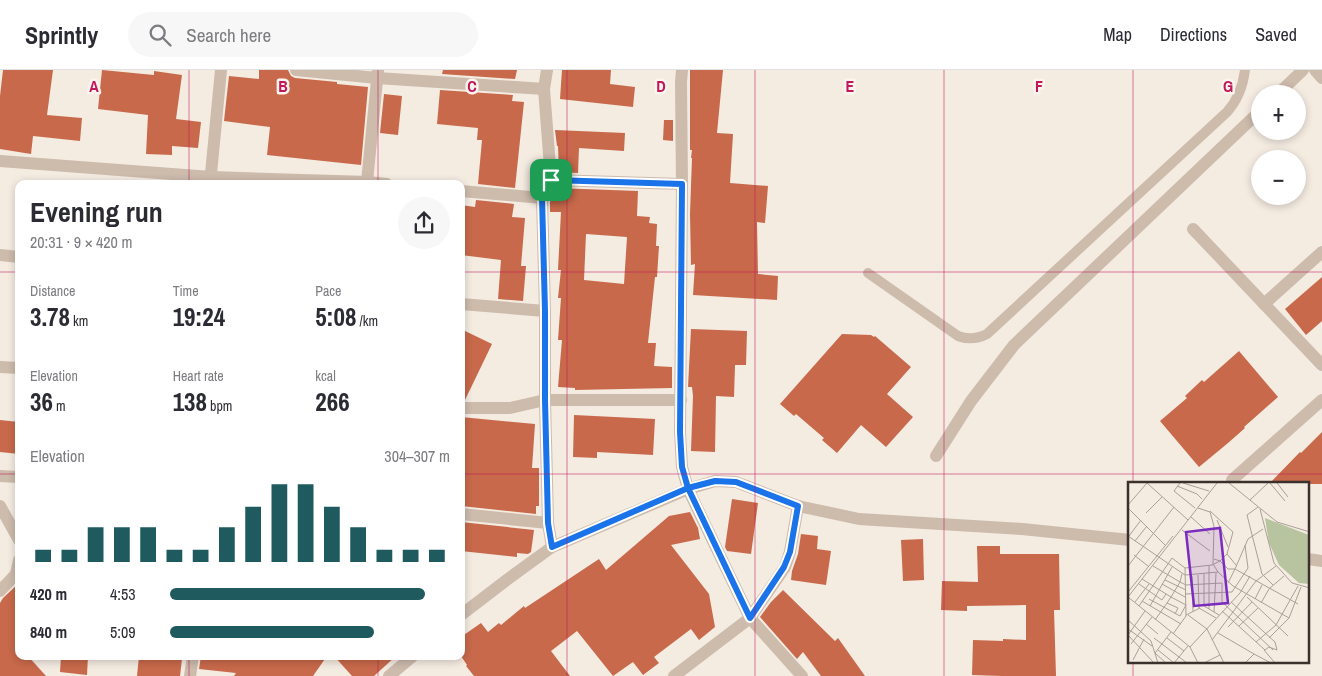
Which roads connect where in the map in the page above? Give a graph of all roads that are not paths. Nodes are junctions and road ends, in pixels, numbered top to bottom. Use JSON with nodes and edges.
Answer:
{"nodes":[{"id":1,"x":221,"y":70,"type":"edge"},
{"id":2,"x":296,"y":70,"type":"edge"},
{"id":3,"x":547,"y":70,"type":"edge"},
{"id":4,"x":682,"y":70,"type":"edge"},
{"id":5,"x":1245,"y":70,"type":"edge"},
{"id":6,"x":1303,"y":70,"type":"edge"},
{"id":7,"x":1315,"y":70,"type":"edge"},
{"id":8,"x":377,"y":74,"type":"edge"},
{"id":9,"x":1322,"y":78,"type":"edge"},
{"id":10,"x":1287,"y":85,"type":"edge"},
{"id":11,"x":544,"y":90,"type":"junction"},
{"id":12,"x":1251,"y":120,"type":"edge"},
{"id":13,"x":0,"y":161,"type":"edge"},
{"id":14,"x":210,"y":180,"type":"edge"},
{"id":15,"x":368,"y":180,"type":"edge"},
{"id":16,"x":551,"y":180,"type":"junction"},
{"id":17,"x":682,"y":184,"type":"junction"},
{"id":18,"x":465,"y":191,"type":"edge"},
{"id":19,"x":542,"y":198,"type":"junction"},
{"id":20,"x":1193,"y":229,"type":"dead end"},
{"id":21,"x":1322,"y":252,"type":"edge"},
{"id":22,"x":0,"y":255,"type":"edge"},
{"id":23,"x":15,"y":257,"type":"edge"},
{"id":24,"x":868,"y":273,"type":"dead end"},
{"id":25,"x":465,"y":304,"type":"edge"},
{"id":26,"x":1264,"y":304,"type":"junction"},
{"id":27,"x":545,"y":311,"type":"junction"},
{"id":28,"x":1322,"y":365,"type":"edge"},
{"id":29,"x":0,"y":367,"type":"edge"},
{"id":30,"x":15,"y":368,"type":"edge"},
{"id":31,"x":545,"y":400,"type":"junction"},
{"id":32,"x":681,"y":400,"type":"junction"},
{"id":33,"x":1322,"y":400,"type":"edge"},
{"id":34,"x":465,"y":408,"type":"edge"},
{"id":35,"x":936,"y":456,"type":"dead end"},
{"id":36,"x":0,"y":476,"type":"edge"},
{"id":37,"x":15,"y":476,"type":"edge"},
{"id":38,"x":1232,"y":480,"type":"dead end"},
{"id":39,"x":688,"y":488,"type":"junction"},
{"id":40,"x":0,"y":506,"type":"edge"},
{"id":41,"x":798,"y":506,"type":"junction"},
{"id":42,"x":465,"y":514,"type":"edge"},
{"id":43,"x":548,"y":523,"type":"junction"},
{"id":44,"x":15,"y":533,"type":"edge"},
{"id":45,"x":1128,"y":540,"type":"edge"},
{"id":46,"x":552,"y":547,"type":"junction"},
{"id":47,"x":15,"y":576,"type":"edge"},
{"id":48,"x":0,"y":591,"type":"edge"},
{"id":49,"x":465,"y":612,"type":"edge"},
{"id":50,"x":750,"y":618,"type":"junction"},
{"id":51,"x":192,"y":660,"type":"edge"},
{"id":52,"x":408,"y":660,"type":"edge"},
{"id":53,"x":190,"y":676,"type":"edge"},
{"id":54,"x":389,"y":676,"type":"edge"},
{"id":55,"x":674,"y":676,"type":"edge"},
{"id":56,"x":802,"y":676,"type":"edge"}],
"edges":[{"from":1,"to":14,"type":"street"},
{"from":2,"to":8,"type":"street"},
{"from":3,"to":11,"type":"street"},
{"from":4,"to":17,"type":"street"},
{"from":5,"to":24,"type":"lane"},
{"from":6,"to":10,"type":"street"},
{"from":7,"to":9,"type":"street"},
{"from":8,"to":11,"type":"street"},
{"from":8,"to":15,"type":"street"},
{"from":11,"to":16,"type":"street"},
{"from":12,"to":35,"type":"street"},
{"from":13,"to":14,"type":"street"},
{"from":16,"to":17,"type":"street"},
{"from":16,"to":19,"type":"street"},
{"from":17,"to":32,"type":"street"},
{"from":18,"to":19,"type":"street"},
{"from":19,"to":27,"type":"street"},
{"from":20,"to":26,"type":"street"},
{"from":21,"to":26,"type":"street"},
{"from":22,"to":23,"type":"street"},
{"from":25,"to":27,"type":"street"},
{"from":26,"to":28,"type":"street"},
{"from":27,"to":31,"type":"street"},
{"from":29,"to":30,"type":"street"},
{"from":31,"to":32,"type":"street"},
{"from":31,"to":34,"type":"street"},
{"from":31,"to":43,"type":"street"},
{"from":32,"to":39,"type":"street"},
{"from":33,"to":38,"type":"street"},
{"from":36,"to":37,"type":"street"},
{"from":39,"to":41,"type":"street"},
{"from":39,"to":46,"type":"street"},
{"from":39,"to":50,"type":"street"},
{"from":40,"to":44,"type":"street"},
{"from":41,"to":45,"type":"street"},
{"from":41,"to":50,"type":"street"},
{"from":42,"to":43,"type":"street"},
{"from":43,"to":46,"type":"street"},
{"from":46,"to":49,"type":"street"},
{"from":47,"to":48,"type":"street"},
{"from":50,"to":55,"type":"street"},
{"from":50,"to":56,"type":"street"},
{"from":51,"to":53,"type":"street"},
{"from":52,"to":54,"type":"street"}]}
